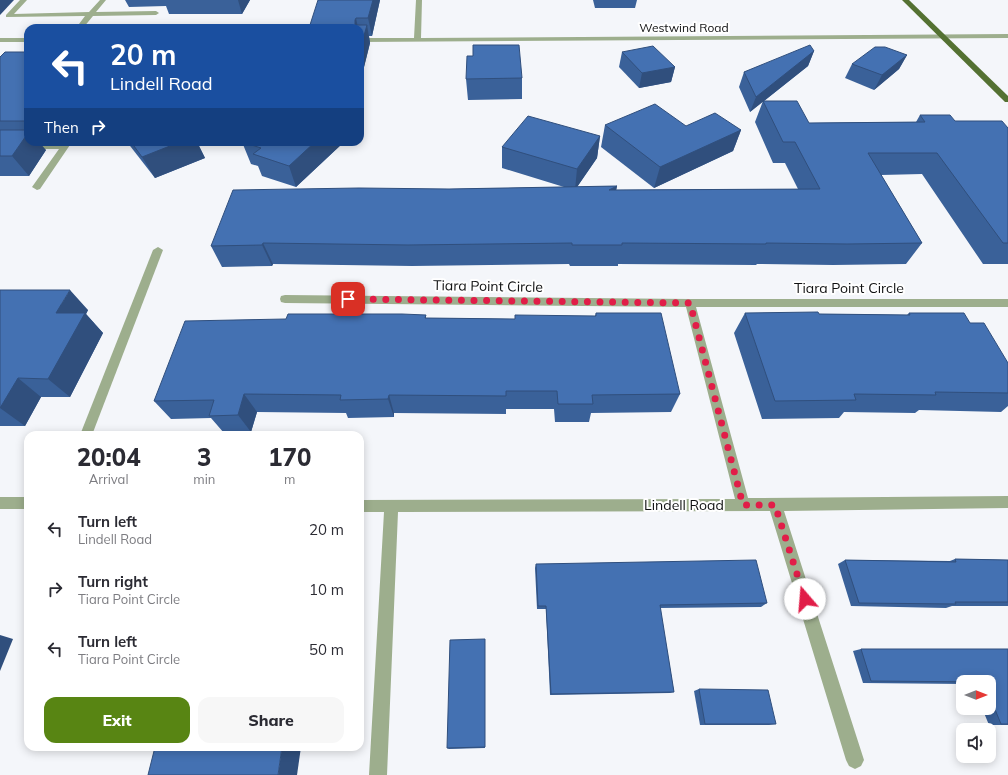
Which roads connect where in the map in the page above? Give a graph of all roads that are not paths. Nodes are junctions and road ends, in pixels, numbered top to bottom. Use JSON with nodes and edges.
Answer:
{"nodes":[{"id":1,"x":24,"y":0,"type":"edge"},
{"id":2,"x":103,"y":0,"type":"edge"},
{"id":3,"x":419,"y":0,"type":"edge"},
{"id":4,"x":905,"y":0,"type":"edge"},
{"id":5,"x":156,"y":13,"type":"dead end"},
{"id":6,"x":91,"y":15,"type":"junction"},
{"id":7,"x":83,"y":24,"type":"edge"},
{"id":8,"x":1008,"y":36,"type":"edge"},
{"id":9,"x":943,"y":37,"type":"junction"},
{"id":10,"x":0,"y":40,"type":"edge"},
{"id":11,"x":24,"y":40,"type":"edge"},
{"id":12,"x":364,"y":40,"type":"edge"},
{"id":13,"x":417,"y":40,"type":"junction"},
{"id":14,"x":1008,"y":100,"type":"edge"},
{"id":15,"x":24,"y":145,"type":"edge"},
{"id":16,"x":0,"y":146,"type":"edge"},
{"id":17,"x":66,"y":146,"type":"edge"},
{"id":18,"x":37,"y":187,"type":"dead end"},
{"id":19,"x":158,"y":250,"type":"dead end"},
{"id":20,"x":285,"y":298,"type":"dead end"},
{"id":21,"x":690,"y":303,"type":"junction"},
{"id":22,"x":1008,"y":303,"type":"edge"},
{"id":23,"x":88,"y":431,"type":"edge"},
{"id":24,"x":1008,"y":502,"type":"edge"},
{"id":25,"x":0,"y":503,"type":"edge"},
{"id":26,"x":24,"y":503,"type":"edge"},
{"id":27,"x":391,"y":505,"type":"junction"},
{"id":28,"x":743,"y":505,"type":"junction"},
{"id":29,"x":775,"y":505,"type":"junction"},
{"id":30,"x":364,"y":506,"type":"edge"},
{"id":31,"x":855,"y":760,"type":"dead end"},
{"id":32,"x":378,"y":775,"type":"edge"}],
"edges":[{"from":1,"to":6,"type":"street"},
{"from":2,"to":6,"type":"street"},
{"from":3,"to":13,"type":"street"},
{"from":4,"to":9,"type":"main road"},
{"from":5,"to":6,"type":"street"},
{"from":6,"to":7,"type":"street"},
{"from":8,"to":9,"type":"street","name":"Westwind Road"},
{"from":9,"to":13,"type":"street","name":"Westwind Road"},
{"from":9,"to":14,"type":"main road"},
{"from":10,"to":11,"type":"street"},
{"from":12,"to":13,"type":"street","name":"Westwind Road"},
{"from":15,"to":16,"type":"street"},
{"from":17,"to":18,"type":"street"},
{"from":19,"to":23,"type":"street"},
{"from":20,"to":21,"type":"street","name":"Tiara Point Circle"},
{"from":21,"to":22,"type":"street","name":"Tiara Point Circle"},
{"from":21,"to":28,"type":"street"},
{"from":24,"to":29,"type":"street","name":"Lindell Road"},
{"from":25,"to":26,"type":"street"},
{"from":27,"to":28,"type":"street","name":"Lindell Road"},
{"from":27,"to":30,"type":"street","name":"Lindell Road"},
{"from":27,"to":32,"type":"street"},
{"from":28,"to":29,"type":"street","name":"Lindell Road"},
{"from":29,"to":31,"type":"street"}]}
